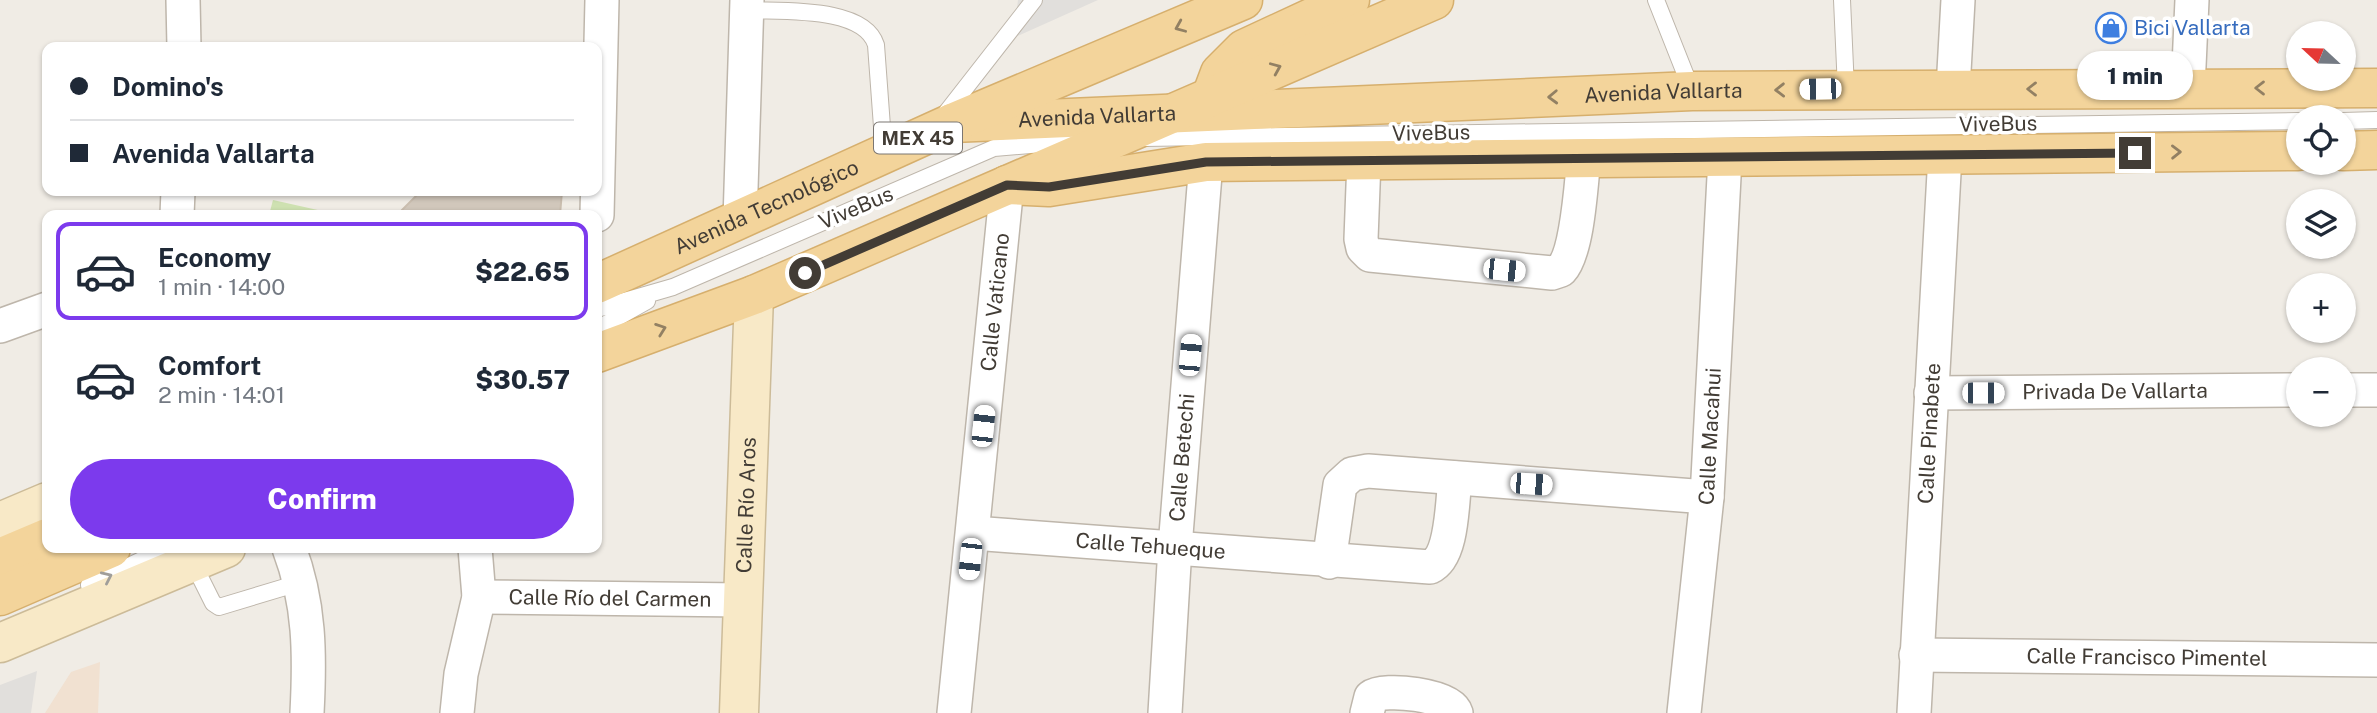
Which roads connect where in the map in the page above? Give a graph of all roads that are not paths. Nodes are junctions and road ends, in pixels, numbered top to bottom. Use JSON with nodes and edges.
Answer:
{"nodes":[{"id":1,"x":183,"y":0,"type":"edge"},
{"id":2,"x":602,"y":0,"type":"edge"},
{"id":3,"x":1243,"y":0,"type":"edge"},
{"id":4,"x":1350,"y":0,"type":"edge"},
{"id":5,"x":1434,"y":0,"type":"edge"},
{"id":6,"x":1656,"y":0,"type":"edge"},
{"id":7,"x":1842,"y":0,"type":"edge"},
{"id":8,"x":1958,"y":0,"type":"edge"},
{"id":9,"x":2192,"y":0,"type":"edge"},
{"id":10,"x":1033,"y":1,"type":"edge"},
{"id":11,"x":747,"y":5,"type":"edge"},
{"id":12,"x":184,"y":42,"type":"edge"},
{"id":13,"x":599,"y":42,"type":"edge"},
{"id":14,"x":2188,"y":88,"type":"junction"},
{"id":15,"x":2377,"y":88,"type":"edge"},
{"id":16,"x":1846,"y":89,"type":"junction"},
{"id":17,"x":1954,"y":89,"type":"junction"},
{"id":18,"x":1692,"y":91,"type":"junction"},
{"id":19,"x":1211,"y":97,"type":"junction"},
{"id":20,"x":1175,"y":112,"type":"junction"},
{"id":21,"x":2377,"y":120,"type":"edge"},
{"id":22,"x":2286,"y":121,"type":"edge"},
{"id":23,"x":2356,"y":121,"type":"edge"},
{"id":24,"x":941,"y":128,"type":"junction"},
{"id":25,"x":1116,"y":138,"type":"junction"},
{"id":26,"x":2356,"y":150,"type":"edge"},
{"id":27,"x":2377,"y":150,"type":"edge"},
{"id":28,"x":2286,"y":151,"type":"edge"},
{"id":29,"x":884,"y":154,"type":"junction"},
{"id":30,"x":1945,"y":155,"type":"junction"},
{"id":31,"x":1584,"y":157,"type":"junction"},
{"id":32,"x":1725,"y":158,"type":"junction"},
{"id":33,"x":1364,"y":160,"type":"junction"},
{"id":34,"x":1206,"y":162,"type":"junction"},
{"id":35,"x":1007,"y":185,"type":"junction"},
{"id":36,"x":740,"y":220,"type":"junction"},
{"id":37,"x":602,"y":282,"type":"edge"},
{"id":38,"x":673,"y":287,"type":"junction"},
{"id":39,"x":754,"y":295,"type":"junction"},
{"id":40,"x":602,"y":308,"type":"edge"},
{"id":41,"x":42,"y":311,"type":"edge"},
{"id":42,"x":0,"y":326,"type":"edge"},
{"id":43,"x":602,"y":326,"type":"edge"},
{"id":44,"x":602,"y":351,"type":"edge"},
{"id":45,"x":2286,"y":390,"type":"edge"},
{"id":46,"x":2356,"y":390,"type":"edge"},
{"id":47,"x":2377,"y":390,"type":"edge"},
{"id":48,"x":1931,"y":393,"type":"junction"},
{"id":49,"x":1455,"y":478,"type":"junction"},
{"id":50,"x":1707,"y":497,"type":"junction"},
{"id":51,"x":42,"y":504,"type":"edge"},
{"id":52,"x":42,"y":521,"type":"edge"},
{"id":53,"x":0,"y":522,"type":"edge"},
{"id":54,"x":973,"y":533,"type":"junction"},
{"id":55,"x":0,"y":539,"type":"edge"},
{"id":56,"x":42,"y":540,"type":"edge"},
{"id":57,"x":1175,"y":547,"type":"junction"},
{"id":58,"x":99,"y":553,"type":"edge"},
{"id":59,"x":192,"y":553,"type":"edge"},
{"id":60,"x":193,"y":553,"type":"edge"},
{"id":61,"x":195,"y":553,"type":"edge"},
{"id":62,"x":291,"y":553,"type":"edge"},
{"id":63,"x":475,"y":553,"type":"edge"},
{"id":64,"x":0,"y":558,"type":"edge"},
{"id":65,"x":1329,"y":562,"type":"junction"},
{"id":66,"x":302,"y":582,"type":"junction"},
{"id":67,"x":71,"y":593,"type":"dead end"},
{"id":68,"x":0,"y":596,"type":"edge"},
{"id":69,"x":479,"y":597,"type":"junction"},
{"id":70,"x":743,"y":600,"type":"junction"},
{"id":71,"x":0,"y":643,"type":"edge"},
{"id":72,"x":1916,"y":655,"type":"junction"},
{"id":73,"x":2377,"y":660,"type":"edge"},
{"id":74,"x":307,"y":713,"type":"edge"},
{"id":75,"x":457,"y":713,"type":"edge"},
{"id":76,"x":739,"y":713,"type":"edge"},
{"id":77,"x":954,"y":713,"type":"edge"},
{"id":78,"x":1165,"y":713,"type":"edge"},
{"id":79,"x":1367,"y":713,"type":"edge"},
{"id":80,"x":1456,"y":713,"type":"edge"},
{"id":81,"x":1684,"y":713,"type":"edge"},
{"id":82,"x":1914,"y":713,"type":"edge"}],
"edges":[{"from":1,"to":12,"type":"street"},
{"from":2,"to":13,"type":"street"},
{"from":3,"to":24,"type":"main road","name":"Avenida Tecnológico","number":"MEX 45","one_way":true},
{"from":4,"to":19,"type":"main road"},
{"from":19,"to":5,"type":"main road","one_way":true},
{"from":6,"to":18,"type":"lane"},
{"from":7,"to":16,"type":"lane"},
{"from":8,"to":17,"type":"street"},
{"from":9,"to":14,"type":"street"},
{"from":10,"to":24,"type":"lane"},
{"from":11,"to":29,"type":"lane"},
{"from":11,"to":36,"type":"street"},
{"from":15,"to":14,"type":"main road","name":"Avenida Vallarta","one_way":true},
{"from":14,"to":17,"type":"main road","name":"Avenida Vallarta","one_way":true},
{"from":16,"to":17,"type":"main road","name":"Avenida Vallarta"},
{"from":16,"to":18,"type":"main road","name":"Avenida Vallarta","one_way":true},
{"from":18,"to":20,"type":"main road","name":"Avenida Vallarta","one_way":true},
{"from":19,"to":20,"type":"main road"},
{"from":20,"to":24,"type":"main road","name":"Avenida Vallarta"},
{"from":20,"to":25,"type":"main road"},
{"from":21,"to":23,"type":"lane"},
{"from":22,"to":25,"type":"lane","name":"ViveBus"},
{"from":24,"to":29,"type":"main road","name":"Avenida Tecnológico","number":"MEX 45"},
{"from":25,"to":35,"type":"main road"},
{"from":25,"to":38,"type":"lane","name":"ViveBus"},
{"from":26,"to":27,"type":"main road"},
{"from":30,"to":28,"type":"main road","one_way":true},
{"from":29,"to":36,"type":"main road","name":"Avenida Tecnológico","number":"MEX 45"},
{"from":30,"to":32,"type":"main road"},
{"from":30,"to":48,"type":"street","name":"Calle Pinabete"},
{"from":31,"to":32,"type":"main road"},
{"from":31,"to":33,"type":"main road"},
{"from":31,"to":33,"type":"street"},
{"from":32,"to":50,"type":"street","name":"Calle Macahui"},
{"from":33,"to":34,"type":"main road"},
{"from":34,"to":35,"type":"main road"},
{"from":34,"to":57,"type":"street","name":"Calle Betechi"},
{"from":35,"to":39,"type":"main road"},
{"from":35,"to":54,"type":"street","name":"Calle Vaticano"},
{"from":36,"to":37,"type":"main road","name":"Avenida Tecnológico","number":"MEX 45"},
{"from":38,"to":40,"type":"lane","name":"ViveBus"},
{"from":38,"to":43,"type":"lane"},
{"from":44,"to":39,"type":"main road","one_way":true},
{"from":39,"to":70,"type":"main road","name":"Calle Río Aros"},
{"from":41,"to":42,"type":"street"},
{"from":45,"to":48,"type":"street","name":"Privada De Vallarta"},
{"from":46,"to":47,"type":"street"},
{"from":48,"to":72,"type":"street","name":"Calle Pinabete"},
{"from":49,"to":50,"type":"street"},
{"from":49,"to":65,"type":"street"},
{"from":49,"to":65,"type":"street","name":"Calle Tehueque"},
{"from":50,"to":81,"type":"street","name":"Calle Macahui"},
{"from":51,"to":53,"type":"main road"},
{"from":52,"to":55,"type":"lane"},
{"from":54,"to":57,"type":"street","name":"Calle Tehueque"},
{"from":54,"to":77,"type":"street","name":"Calle Vaticano"},
{"from":56,"to":64,"type":"main road"},
{"from":57,"to":65,"type":"street","name":"Calle Tehueque"},
{"from":57,"to":78,"type":"street","name":"Calle Betechi"},
{"from":58,"to":68,"type":"main road"},
{"from":67,"to":59,"type":"lane","one_way":true},
{"from":60,"to":71,"type":"main road"},
{"from":61,"to":66,"type":"lane"},
{"from":62,"to":66,"type":"street"},
{"from":63,"to":69,"type":"street"},
{"from":66,"to":74,"type":"street"},
{"from":69,"to":70,"type":"street","name":"Calle Río del Carmen"},
{"from":69,"to":75,"type":"street"},
{"from":70,"to":76,"type":"main road","name":"Calle Río Aros"},
{"from":72,"to":73,"type":"street","name":"Calle Francisco Pimentel"},
{"from":72,"to":82,"type":"street","name":"Calle Pinabete"},
{"from":79,"to":80,"type":"street"}]}
